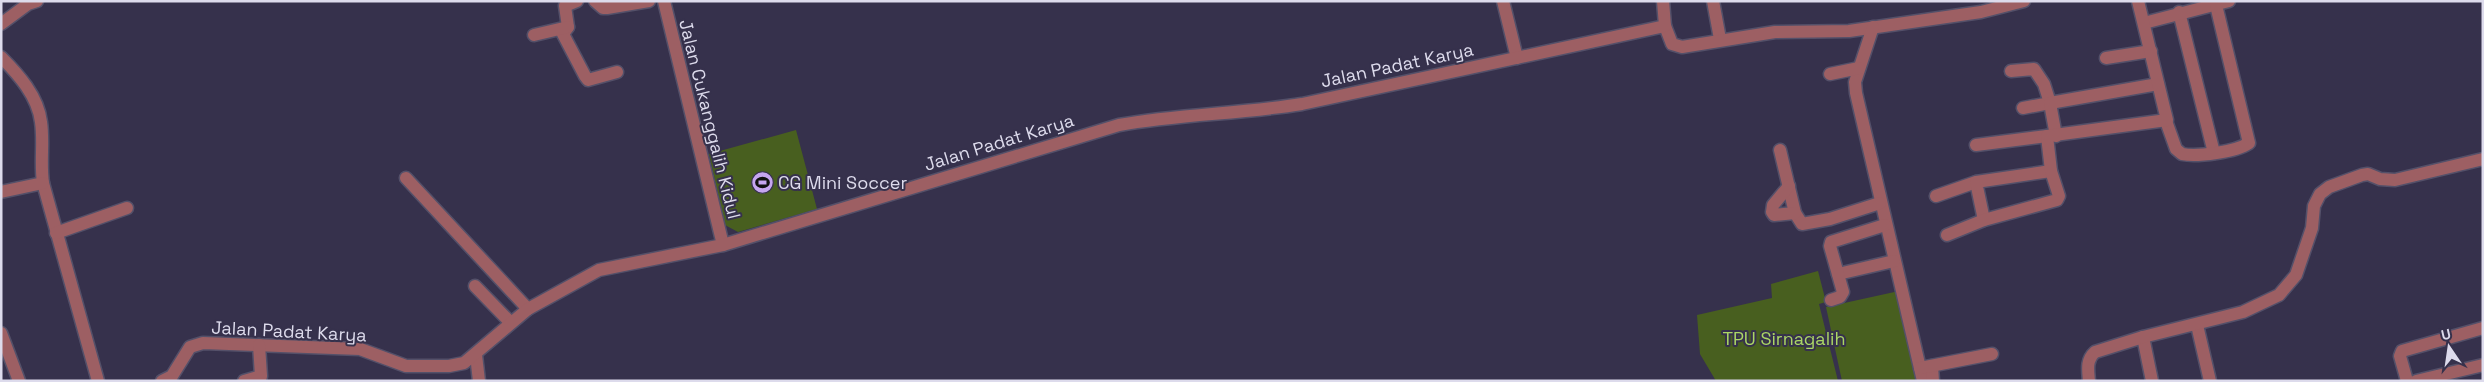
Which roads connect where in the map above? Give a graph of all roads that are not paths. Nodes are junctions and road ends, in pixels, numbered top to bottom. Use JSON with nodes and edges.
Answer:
{"nodes":[{"id":1,"x":37,"y":1,"type":"edge"},
{"id":2,"x":577,"y":1,"type":"edge"},
{"id":3,"x":595,"y":1,"type":"edge"},
{"id":4,"x":649,"y":1,"type":"edge"},
{"id":5,"x":664,"y":1,"type":"edge"},
{"id":6,"x":1503,"y":1,"type":"edge"},
{"id":7,"x":1663,"y":1,"type":"edge"},
{"id":8,"x":1713,"y":1,"type":"edge"},
{"id":9,"x":2024,"y":1,"type":"edge"},
{"id":10,"x":2138,"y":1,"type":"edge"},
{"id":11,"x":2008,"y":3,"type":"edge"},
{"id":12,"x":2222,"y":3,"type":"edge"},
{"id":13,"x":1961,"y":7,"type":"edge"},
{"id":14,"x":2179,"y":12,"type":"junction"},
{"id":15,"x":2144,"y":22,"type":"junction"},
{"id":16,"x":1,"y":24,"type":"edge"},
{"id":17,"x":1665,"y":26,"type":"junction"},
{"id":18,"x":568,"y":27,"type":"junction"},
{"id":19,"x":1873,"y":27,"type":"junction"},
{"id":20,"x":534,"y":35,"type":"dead end"},
{"id":21,"x":1720,"y":39,"type":"junction"},
{"id":22,"x":2151,"y":51,"type":"junction"},
{"id":23,"x":1,"y":57,"type":"edge"},
{"id":24,"x":1517,"y":58,"type":"junction"},
{"id":25,"x":2106,"y":58,"type":"dead end"},
{"id":26,"x":1859,"y":68,"type":"junction"},
{"id":27,"x":2011,"y":70,"type":"dead end"},
{"id":28,"x":617,"y":72,"type":"dead end"},
{"id":29,"x":1830,"y":74,"type":"dead end"},
{"id":30,"x":2158,"y":84,"type":"junction"},
{"id":31,"x":2050,"y":103,"type":"junction"},
{"id":32,"x":2023,"y":108,"type":"dead end"},
{"id":33,"x":2166,"y":121,"type":"junction"},
{"id":34,"x":2051,"y":136,"type":"junction"},
{"id":35,"x":1976,"y":145,"type":"dead end"},
{"id":36,"x":1780,"y":150,"type":"dead end"},
{"id":37,"x":2214,"y":153,"type":"junction"},
{"id":38,"x":2483,"y":159,"type":"edge"},
{"id":39,"x":2051,"y":170,"type":"junction"},
{"id":40,"x":406,"y":178,"type":"dead end"},
{"id":41,"x":1976,"y":182,"type":"junction"},
{"id":42,"x":43,"y":183,"type":"junction"},
{"id":43,"x":1789,"y":186,"type":"junction"},
{"id":44,"x":1,"y":192,"type":"edge"},
{"id":45,"x":1936,"y":196,"type":"dead end"},
{"id":46,"x":1880,"y":203,"type":"junction"},
{"id":47,"x":127,"y":208,"type":"dead end"},
{"id":48,"x":1795,"y":213,"type":"junction"},
{"id":49,"x":1984,"y":220,"type":"junction"},
{"id":50,"x":1886,"y":226,"type":"junction"},
{"id":51,"x":56,"y":233,"type":"junction"},
{"id":52,"x":1947,"y":234,"type":"dead end"},
{"id":53,"x":723,"y":245,"type":"junction"},
{"id":54,"x":1894,"y":261,"type":"junction"},
{"id":55,"x":1838,"y":274,"type":"junction"},
{"id":56,"x":475,"y":286,"type":"dead end"},
{"id":57,"x":1831,"y":300,"type":"dead end"},
{"id":58,"x":528,"y":309,"type":"junction"},
{"id":59,"x":510,"y":322,"type":"junction"},
{"id":60,"x":2197,"y":325,"type":"junction"},
{"id":61,"x":2483,"y":328,"type":"edge"},
{"id":62,"x":1,"y":333,"type":"edge"},
{"id":63,"x":2143,"y":337,"type":"junction"},
{"id":64,"x":259,"y":345,"type":"junction"},
{"id":65,"x":1992,"y":354,"type":"dead end"},
{"id":66,"x":476,"y":355,"type":"junction"},
{"id":67,"x":2483,"y":365,"type":"edge"},
{"id":68,"x":1925,"y":372,"type":"edge"},
{"id":69,"x":19,"y":381,"type":"edge"},
{"id":70,"x":98,"y":381,"type":"edge"},
{"id":71,"x":162,"y":381,"type":"edge"},
{"id":72,"x":244,"y":381,"type":"edge"},
{"id":73,"x":479,"y":381,"type":"edge"},
{"id":74,"x":1933,"y":381,"type":"edge"},
{"id":75,"x":2090,"y":381,"type":"edge"},
{"id":76,"x":2152,"y":381,"type":"edge"},
{"id":77,"x":2210,"y":381,"type":"edge"},
{"id":78,"x":2407,"y":381,"type":"edge"},
{"id":79,"x":2416,"y":381,"type":"edge"}],
"edges":[{"from":1,"to":16,"type":"street"},
{"from":2,"to":18,"type":"street"},
{"from":3,"to":4,"type":"street"},
{"from":5,"to":53,"type":"street","name":"Jalan Cukanggalih Kidul"},
{"from":6,"to":24,"type":"street"},
{"from":7,"to":17,"type":"street"},
{"from":8,"to":21,"type":"street"},
{"from":9,"to":11,"type":"street"},
{"from":10,"to":15,"type":"street"},
{"from":11,"to":13,"type":"street"},
{"from":12,"to":14,"type":"street"},
{"from":12,"to":37,"type":"street"},
{"from":13,"to":19,"type":"street"},
{"from":14,"to":15,"type":"street"},
{"from":14,"to":37,"type":"street"},
{"from":15,"to":22,"type":"street"},
{"from":17,"to":21,"type":"street"},
{"from":17,"to":24,"type":"street","name":"Jalan Padat Karya"},
{"from":18,"to":20,"type":"street"},
{"from":18,"to":28,"type":"street"},
{"from":19,"to":21,"type":"street"},
{"from":19,"to":26,"type":"street"},
{"from":22,"to":25,"type":"street"},
{"from":22,"to":30,"type":"street"},
{"from":23,"to":42,"type":"street"},
{"from":24,"to":53,"type":"street","name":"Jalan Padat Karya"},
{"from":26,"to":29,"type":"street"},
{"from":26,"to":46,"type":"street"},
{"from":27,"to":31,"type":"street"},
{"from":30,"to":31,"type":"street"},
{"from":30,"to":33,"type":"street"},
{"from":31,"to":32,"type":"street"},
{"from":31,"to":34,"type":"street"},
{"from":33,"to":34,"type":"street"},
{"from":33,"to":37,"type":"street"},
{"from":34,"to":35,"type":"street"},
{"from":34,"to":39,"type":"street"},
{"from":36,"to":43,"type":"street"},
{"from":38,"to":60,"type":"street"},
{"from":39,"to":41,"type":"street"},
{"from":39,"to":49,"type":"street"},
{"from":40,"to":58,"type":"street"},
{"from":41,"to":45,"type":"street"},
{"from":41,"to":49,"type":"street"},
{"from":42,"to":44,"type":"street"},
{"from":42,"to":51,"type":"street"},
{"from":43,"to":48,"type":"street"},
{"from":43,"to":48,"type":"street"},
{"from":46,"to":48,"type":"street"},
{"from":46,"to":50,"type":"street"},
{"from":47,"to":51,"type":"street"},
{"from":49,"to":52,"type":"street"},
{"from":50,"to":54,"type":"street"},
{"from":50,"to":55,"type":"street"},
{"from":51,"to":70,"type":"street"},
{"from":53,"to":58,"type":"street","name":"Jalan Padat Karya"},
{"from":54,"to":55,"type":"street"},
{"from":54,"to":68,"type":"street"},
{"from":55,"to":57,"type":"street"},
{"from":56,"to":59,"type":"street"},
{"from":58,"to":59,"type":"street","name":"Jalan Padat Karya"},
{"from":59,"to":66,"type":"street","name":"Jalan Padat Karya"},
{"from":60,"to":63,"type":"street"},
{"from":60,"to":77,"type":"street"},
{"from":61,"to":78,"type":"street"},
{"from":62,"to":69,"type":"street"},
{"from":63,"to":75,"type":"street"},
{"from":63,"to":76,"type":"street"},
{"from":64,"to":66,"type":"street","name":"Jalan Padat Karya"},
{"from":64,"to":71,"type":"street","name":"Jalan Padat Karya"},
{"from":64,"to":72,"type":"street"},
{"from":65,"to":68,"type":"street"},
{"from":66,"to":73,"type":"street"},
{"from":67,"to":79,"type":"street"},
{"from":68,"to":74,"type":"street"}]}
